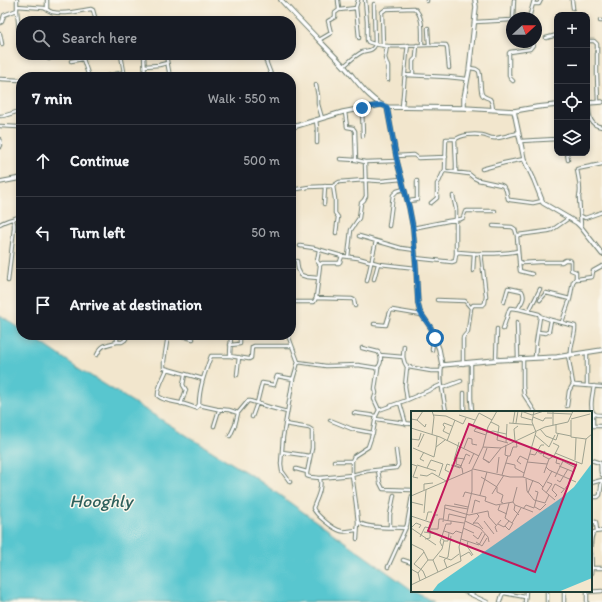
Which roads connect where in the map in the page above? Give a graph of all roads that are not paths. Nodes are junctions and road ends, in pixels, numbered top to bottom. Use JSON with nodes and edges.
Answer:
{"nodes":[{"id":1,"x":17,"y":0,"type":"edge"},
{"id":2,"x":47,"y":0,"type":"edge"},
{"id":3,"x":281,"y":0,"type":"edge"},
{"id":4,"x":338,"y":0,"type":"edge"},
{"id":5,"x":358,"y":0,"type":"edge"},
{"id":6,"x":365,"y":0,"type":"edge"},
{"id":7,"x":475,"y":0,"type":"edge"},
{"id":8,"x":514,"y":0,"type":"edge"},
{"id":9,"x":534,"y":0,"type":"edge"},
{"id":10,"x":541,"y":0,"type":"edge"},
{"id":11,"x":572,"y":0,"type":"edge"},
{"id":12,"x":374,"y":4,"type":"dead end"},
{"id":13,"x":534,"y":4,"type":"junction"},
{"id":14,"x":17,"y":6,"type":"junction"},
{"id":15,"x":356,"y":8,"type":"junction"},
{"id":16,"x":573,"y":8,"type":"dead end"},
{"id":17,"x":47,"y":9,"type":"junction"},
{"id":18,"x":17,"y":10,"type":"junction"},
{"id":19,"x":338,"y":11,"type":"junction"},
{"id":20,"x":513,"y":12,"type":"edge"},
{"id":21,"x":531,"y":12,"type":"edge"},
{"id":22,"x":18,"y":16,"type":"edge"},
{"id":23,"x":95,"y":16,"type":"edge"},
{"id":24,"x":506,"y":20,"type":"edge"},
{"id":25,"x":475,"y":22,"type":"junction"},
{"id":26,"x":0,"y":23,"type":"edge"},
{"id":27,"x":428,"y":28,"type":"dead end"},
{"id":28,"x":0,"y":34,"type":"edge"},
{"id":29,"x":554,"y":36,"type":"edge"},
{"id":30,"x":359,"y":38,"type":"dead end"},
{"id":31,"x":546,"y":38,"type":"dead end"},
{"id":32,"x":319,"y":40,"type":"junction"},
{"id":33,"x":590,"y":41,"type":"edge"},
{"id":34,"x":2,"y":44,"type":"dead end"},
{"id":35,"x":375,"y":45,"type":"junction"},
{"id":36,"x":417,"y":45,"type":"junction"},
{"id":37,"x":422,"y":45,"type":"junction"},
{"id":38,"x":429,"y":45,"type":"junction"},
{"id":39,"x":385,"y":46,"type":"junction"},
{"id":40,"x":408,"y":46,"type":"junction"},
{"id":41,"x":531,"y":48,"type":"edge"},
{"id":42,"x":78,"y":60,"type":"edge"},
{"id":43,"x":83,"y":60,"type":"edge"},
{"id":44,"x":122,"y":60,"type":"edge"},
{"id":45,"x":144,"y":60,"type":"edge"},
{"id":46,"x":167,"y":60,"type":"edge"},
{"id":47,"x":266,"y":60,"type":"edge"},
{"id":48,"x":72,"y":61,"type":"dead end"},
{"id":49,"x":167,"y":63,"type":"junction"},
{"id":50,"x":144,"y":66,"type":"junction"},
{"id":51,"x":344,"y":66,"type":"junction"},
{"id":52,"x":449,"y":68,"type":"dead end"},
{"id":53,"x":470,"y":68,"type":"junction"},
{"id":54,"x":87,"y":72,"type":"edge"},
{"id":55,"x":124,"y":72,"type":"edge"},
{"id":56,"x":145,"y":72,"type":"edge"},
{"id":57,"x":169,"y":72,"type":"edge"},
{"id":58,"x":270,"y":72,"type":"edge"},
{"id":59,"x":406,"y":75,"type":"junction"},
{"id":60,"x":413,"y":75,"type":"junction"},
{"id":61,"x":0,"y":79,"type":"edge"},
{"id":62,"x":467,"y":79,"type":"junction"},
{"id":63,"x":16,"y":80,"type":"edge"},
{"id":64,"x":388,"y":80,"type":"dead end"},
{"id":65,"x":513,"y":81,"type":"dead end"},
{"id":66,"x":316,"y":85,"type":"dead end"},
{"id":67,"x":600,"y":102,"type":"edge"},
{"id":68,"x":590,"y":103,"type":"edge"},
{"id":69,"x":381,"y":105,"type":"junction"},
{"id":70,"x":554,"y":106,"type":"edge"},
{"id":71,"x":387,"y":107,"type":"junction"},
{"id":72,"x":402,"y":107,"type":"junction"},
{"id":73,"x":362,"y":108,"type":"junction"},
{"id":74,"x":464,"y":108,"type":"junction"},
{"id":75,"x":493,"y":110,"type":"junction"},
{"id":76,"x":514,"y":111,"type":"junction"},
{"id":77,"x":16,"y":112,"type":"edge"},
{"id":78,"x":345,"y":112,"type":"junction"},
{"id":79,"x":0,"y":116,"type":"edge"},
{"id":80,"x":590,"y":117,"type":"edge"},
{"id":81,"x":322,"y":118,"type":"junction"},
{"id":82,"x":316,"y":120,"type":"junction"},
{"id":83,"x":0,"y":126,"type":"edge"},
{"id":84,"x":296,"y":126,"type":"edge"},
{"id":85,"x":16,"y":127,"type":"edge"},
{"id":86,"x":602,"y":127,"type":"edge"},
{"id":87,"x":519,"y":133,"type":"junction"},
{"id":88,"x":363,"y":136,"type":"dead end"},
{"id":89,"x":0,"y":139,"type":"edge"},
{"id":90,"x":456,"y":139,"type":"junction"},
{"id":91,"x":554,"y":139,"type":"edge"},
{"id":92,"x":520,"y":141,"type":"junction"},
{"id":93,"x":317,"y":143,"type":"dead end"},
{"id":94,"x":0,"y":147,"type":"edge"},
{"id":95,"x":396,"y":156,"type":"junction"},
{"id":96,"x":567,"y":156,"type":"edge"},
{"id":97,"x":446,"y":157,"type":"junction"},
{"id":98,"x":340,"y":158,"type":"dead end"},
{"id":99,"x":524,"y":159,"type":"junction"},
{"id":100,"x":356,"y":160,"type":"junction"},
{"id":101,"x":568,"y":160,"type":"dead end"},
{"id":102,"x":397,"y":161,"type":"junction"},
{"id":103,"x":365,"y":162,"type":"junction"},
{"id":104,"x":602,"y":164,"type":"edge"},
{"id":105,"x":482,"y":169,"type":"dead end"},
{"id":106,"x":445,"y":170,"type":"junction"},
{"id":107,"x":456,"y":172,"type":"junction"},
{"id":108,"x":16,"y":179,"type":"edge"},
{"id":109,"x":402,"y":179,"type":"junction"},
{"id":110,"x":365,"y":180,"type":"junction"},
{"id":111,"x":417,"y":181,"type":"dead end"},
{"id":112,"x":0,"y":182,"type":"edge"},
{"id":113,"x":325,"y":186,"type":"junction"},
{"id":114,"x":333,"y":186,"type":"junction"},
{"id":115,"x":296,"y":189,"type":"edge"},
{"id":116,"x":404,"y":189,"type":"junction"},
{"id":117,"x":454,"y":196,"type":"dead end"},
{"id":118,"x":408,"y":201,"type":"junction"},
{"id":119,"x":542,"y":202,"type":"junction"},
{"id":120,"x":431,"y":203,"type":"dead end"},
{"id":121,"x":324,"y":204,"type":"dead end"},
{"id":122,"x":495,"y":211,"type":"dead end"},
{"id":123,"x":602,"y":212,"type":"edge"},
{"id":124,"x":581,"y":216,"type":"junction"},
{"id":125,"x":16,"y":218,"type":"edge"},
{"id":126,"x":569,"y":218,"type":"junction"},
{"id":127,"x":13,"y":220,"type":"junction"},
{"id":128,"x":456,"y":220,"type":"junction"},
{"id":129,"x":0,"y":224,"type":"edge"},
{"id":130,"x":389,"y":226,"type":"dead end"},
{"id":131,"x":493,"y":226,"type":"dead end"},
{"id":132,"x":581,"y":227,"type":"junction"},
{"id":133,"x":413,"y":228,"type":"junction"},
{"id":134,"x":336,"y":232,"type":"dead end"},
{"id":135,"x":359,"y":236,"type":"dead end"},
{"id":136,"x":517,"y":237,"type":"junction"},
{"id":137,"x":376,"y":241,"type":"junction"},
{"id":138,"x":300,"y":246,"type":"dead end"},
{"id":139,"x":319,"y":250,"type":"junction"},
{"id":140,"x":415,"y":250,"type":"junction"},
{"id":141,"x":518,"y":251,"type":"junction"},
{"id":142,"x":474,"y":253,"type":"junction"},
{"id":143,"x":481,"y":253,"type":"junction"},
{"id":144,"x":456,"y":254,"type":"junction"},
{"id":145,"x":602,"y":254,"type":"edge"},
{"id":146,"x":342,"y":256,"type":"junction"},
{"id":147,"x":348,"y":257,"type":"junction"},
{"id":148,"x":415,"y":258,"type":"junction"},
{"id":149,"x":297,"y":261,"type":"dead end"},
{"id":150,"x":371,"y":262,"type":"junction"},
{"id":151,"x":520,"y":262,"type":"junction"},
{"id":152,"x":378,"y":264,"type":"junction"},
{"id":153,"x":320,"y":265,"type":"junction"},
{"id":154,"x":602,"y":266,"type":"edge"},
{"id":155,"x":416,"y":268,"type":"junction"},
{"id":156,"x":473,"y":271,"type":"dead end"},
{"id":157,"x":532,"y":274,"type":"dead end"},
{"id":158,"x":318,"y":278,"type":"junction"},
{"id":159,"x":576,"y":278,"type":"junction"},
{"id":160,"x":374,"y":279,"type":"dead end"},
{"id":161,"x":8,"y":280,"type":"dead end"},
{"id":162,"x":367,"y":281,"type":"dead end"},
{"id":163,"x":540,"y":289,"type":"dead end"},
{"id":164,"x":316,"y":298,"type":"junction"},
{"id":165,"x":438,"y":300,"type":"dead end"},
{"id":166,"x":540,"y":300,"type":"dead end"},
{"id":167,"x":570,"y":300,"type":"junction"},
{"id":168,"x":296,"y":302,"type":"edge"},
{"id":169,"x":504,"y":302,"type":"dead end"},
{"id":170,"x":355,"y":306,"type":"dead end"},
{"id":171,"x":471,"y":308,"type":"junction"},
{"id":172,"x":518,"y":309,"type":"junction"},
{"id":173,"x":529,"y":312,"type":"junction"},
{"id":174,"x":422,"y":315,"type":"junction"},
{"id":175,"x":540,"y":315,"type":"junction"},
{"id":176,"x":551,"y":320,"type":"junction"},
{"id":177,"x":518,"y":322,"type":"dead end"},
{"id":178,"x":562,"y":322,"type":"junction"},
{"id":179,"x":374,"y":324,"type":"dead end"},
{"id":180,"x":497,"y":329,"type":"dead end"},
{"id":181,"x":503,"y":329,"type":"dead end"},
{"id":182,"x":538,"y":332,"type":"junction"},
{"id":183,"x":435,"y":338,"type":"junction"},
{"id":184,"x":124,"y":340,"type":"edge"},
{"id":185,"x":167,"y":340,"type":"edge"},
{"id":186,"x":230,"y":340,"type":"edge"},
{"id":187,"x":240,"y":340,"type":"edge"},
{"id":188,"x":289,"y":340,"type":"edge"},
{"id":189,"x":117,"y":342,"type":"joint"},
{"id":190,"x":230,"y":345,"type":"junction"},
{"id":191,"x":291,"y":346,"type":"junction"},
{"id":192,"x":404,"y":346,"type":"dead end"},
{"id":193,"x":362,"y":348,"type":"dead end"},
{"id":194,"x":432,"y":350,"type":"dead end"},
{"id":195,"x":602,"y":350,"type":"edge"},
{"id":196,"x":587,"y":352,"type":"junction"},
{"id":197,"x":97,"y":355,"type":"dead end"},
{"id":198,"x":380,"y":355,"type":"junction"},
{"id":199,"x":569,"y":355,"type":"junction"},
{"id":200,"x":230,"y":356,"type":"junction"},
{"id":201,"x":239,"y":357,"type":"junction"},
{"id":202,"x":403,"y":357,"type":"junction"},
{"id":203,"x":535,"y":358,"type":"junction"},
{"id":204,"x":518,"y":359,"type":"junction"},
{"id":205,"x":523,"y":359,"type":"junction"},
{"id":206,"x":496,"y":360,"type":"junction"},
{"id":207,"x":298,"y":362,"type":"junction"},
{"id":208,"x":471,"y":363,"type":"junction"},
{"id":209,"x":462,"y":364,"type":"junction"},
{"id":210,"x":442,"y":365,"type":"junction"},
{"id":211,"x":378,"y":367,"type":"junction"},
{"id":212,"x":407,"y":367,"type":"junction"},
{"id":213,"x":167,"y":369,"type":"junction"},
{"id":214,"x":441,"y":371,"type":"junction"},
{"id":215,"x":185,"y":374,"type":"junction"},
{"id":216,"x":237,"y":375,"type":"dead end"},
{"id":217,"x":203,"y":379,"type":"junction"},
{"id":218,"x":293,"y":379,"type":"junction"},
{"id":219,"x":461,"y":381,"type":"dead end"},
{"id":220,"x":573,"y":384,"type":"junction"},
{"id":221,"x":587,"y":385,"type":"junction"},
{"id":222,"x":442,"y":386,"type":"junction"},
{"id":223,"x":594,"y":386,"type":"junction"},
{"id":224,"x":602,"y":387,"type":"edge"},
{"id":225,"x":464,"y":394,"type":"dead end"},
{"id":226,"x":407,"y":400,"type":"junction"},
{"id":227,"x":257,"y":403,"type":"junction"},
{"id":228,"x":400,"y":403,"type":"junction"},
{"id":229,"x":182,"y":404,"type":"junction"},
{"id":230,"x":199,"y":405,"type":"junction"},
{"id":231,"x":567,"y":406,"type":"dead end"},
{"id":232,"x":219,"y":410,"type":"junction"},
{"id":233,"x":379,"y":410,"type":"junction"},
{"id":234,"x":446,"y":411,"type":"edge"},
{"id":235,"x":463,"y":411,"type":"edge"},
{"id":236,"x":472,"y":411,"type":"edge"},
{"id":237,"x":534,"y":411,"type":"edge"},
{"id":238,"x":287,"y":412,"type":"junction"},
{"id":239,"x":238,"y":413,"type":"junction"},
{"id":240,"x":354,"y":413,"type":"dead end"},
{"id":241,"x":593,"y":413,"type":"junction"},
{"id":242,"x":602,"y":415,"type":"edge"},
{"id":243,"x":252,"y":417,"type":"dead end"},
{"id":244,"x":376,"y":417,"type":"junction"},
{"id":245,"x":330,"y":420,"type":"dead end"},
{"id":246,"x":285,"y":424,"type":"junction"},
{"id":247,"x":406,"y":424,"type":"junction"},
{"id":248,"x":411,"y":424,"type":"edge"},
{"id":249,"x":214,"y":426,"type":"dead end"},
{"id":250,"x":592,"y":426,"type":"edge"},
{"id":251,"x":602,"y":426,"type":"edge"},
{"id":252,"x":373,"y":433,"type":"junction"},
{"id":253,"x":230,"y":436,"type":"dead end"},
{"id":254,"x":396,"y":450,"type":"dead end"},
{"id":255,"x":282,"y":452,"type":"junction"},
{"id":256,"x":310,"y":456,"type":"junction"},
{"id":257,"x":592,"y":460,"type":"edge"},
{"id":258,"x":334,"y":461,"type":"dead end"},
{"id":259,"x":352,"y":461,"type":"junction"},
{"id":260,"x":296,"y":470,"type":"dead end"},
{"id":261,"x":378,"y":470,"type":"junction"},
{"id":262,"x":307,"y":472,"type":"junction"},
{"id":263,"x":352,"y":475,"type":"junction"},
{"id":264,"x":602,"y":475,"type":"edge"},
{"id":265,"x":320,"y":478,"type":"junction"},
{"id":266,"x":290,"y":482,"type":"dead end"},
{"id":267,"x":592,"y":483,"type":"edge"},
{"id":268,"x":411,"y":490,"type":"edge"},
{"id":269,"x":394,"y":495,"type":"dead end"},
{"id":270,"x":592,"y":497,"type":"edge"},
{"id":271,"x":411,"y":508,"type":"edge"},
{"id":272,"x":592,"y":521,"type":"edge"},
{"id":273,"x":358,"y":522,"type":"junction"},
{"id":274,"x":390,"y":527,"type":"junction"},
{"id":275,"x":405,"y":528,"type":"junction"},
{"id":276,"x":357,"y":530,"type":"junction"},
{"id":277,"x":598,"y":531,"type":"junction"},
{"id":278,"x":602,"y":531,"type":"edge"},
{"id":279,"x":592,"y":535,"type":"edge"},
{"id":280,"x":357,"y":540,"type":"dead end"},
{"id":281,"x":403,"y":560,"type":"dead end"},
{"id":282,"x":411,"y":563,"type":"edge"},
{"id":283,"x":388,"y":567,"type":"dead end"},
{"id":284,"x":592,"y":568,"type":"edge"},
{"id":285,"x":602,"y":568,"type":"edge"},
{"id":286,"x":465,"y":592,"type":"edge"},
{"id":287,"x":526,"y":592,"type":"edge"},
{"id":288,"x":525,"y":597,"type":"junction"},
{"id":289,"x":487,"y":602,"type":"edge"},
{"id":290,"x":500,"y":602,"type":"edge"},
{"id":291,"x":525,"y":602,"type":"edge"}],
"edges":[{"from":1,"to":14,"type":"street"},
{"from":2,"to":17,"type":"street"},
{"from":3,"to":32,"type":"street"},
{"from":4,"to":19,"type":"street"},
{"from":5,"to":15,"type":"street"},
{"from":6,"to":35,"type":"street"},
{"from":7,"to":25,"type":"street"},
{"from":8,"to":20,"type":"street"},
{"from":9,"to":13,"type":"street"},
{"from":10,"to":13,"type":"street"},
{"from":11,"to":16,"type":"street"},
{"from":12,"to":35,"type":"street"},
{"from":13,"to":21,"type":"street"},
{"from":14,"to":17,"type":"street"},
{"from":14,"to":18,"type":"street"},
{"from":15,"to":19,"type":"street"},
{"from":15,"to":30,"type":"street"},
{"from":17,"to":23,"type":"street"},
{"from":18,"to":22,"type":"street"},
{"from":18,"to":26,"type":"street"},
{"from":19,"to":32,"type":"street"},
{"from":24,"to":25,"type":"street"},
{"from":25,"to":53,"type":"street"},
{"from":27,"to":38,"type":"street"},
{"from":28,"to":34,"type":"street"},
{"from":29,"to":31,"type":"street"},
{"from":32,"to":51,"type":"street"},
{"from":33,"to":67,"type":"street"},
{"from":35,"to":39,"type":"street"},
{"from":35,"to":51,"type":"street"},
{"from":36,"to":37,"type":"street"},
{"from":36,"to":40,"type":"street"},
{"from":36,"to":60,"type":"street"},
{"from":37,"to":38,"type":"street"},
{"from":37,"to":39,"type":"street"},
{"from":38,"to":52,"type":"street"},
{"from":39,"to":40,"type":"street"},
{"from":39,"to":64,"type":"street"},
{"from":40,"to":59,"type":"street"},
{"from":41,"to":65,"type":"street"},
{"from":42,"to":48,"type":"street"},
{"from":43,"to":54,"type":"street"},
{"from":44,"to":55,"type":"street"},
{"from":45,"to":50,"type":"street"},
{"from":46,"to":49,"type":"street"},
{"from":47,"to":58,"type":"street"},
{"from":49,"to":50,"type":"street"},
{"from":49,"to":57,"type":"street"},
{"from":50,"to":56,"type":"street"},
{"from":51,"to":69,"type":"street"},
{"from":53,"to":62,"type":"street"},
{"from":53,"to":75,"type":"street"},
{"from":59,"to":60,"type":"street"},
{"from":59,"to":72,"type":"street"},
{"from":60,"to":62,"type":"street"},
{"from":61,"to":63,"type":"street"},
{"from":62,"to":74,"type":"street"},
{"from":66,"to":81,"type":"street"},
{"from":67,"to":68,"type":"street"},
{"from":69,"to":71,"type":"street"},
{"from":69,"to":73,"type":"street"},
{"from":70,"to":76,"type":"street"},
{"from":71,"to":72,"type":"street"},
{"from":71,"to":95,"type":"street"},
{"from":72,"to":74,"type":"street"},
{"from":73,"to":78,"type":"street"},
{"from":73,"to":88,"type":"street"},
{"from":74,"to":75,"type":"street"},
{"from":75,"to":76,"type":"street"},
{"from":76,"to":87,"type":"street"},
{"from":77,"to":79,"type":"street"},
{"from":78,"to":81,"type":"street"},
{"from":78,"to":100,"type":"street"},
{"from":80,"to":86,"type":"street"},
{"from":81,"to":82,"type":"street"},
{"from":82,"to":84,"type":"street"},
{"from":82,"to":93,"type":"street"},
{"from":83,"to":85,"type":"street"},
{"from":87,"to":90,"type":"street"},
{"from":87,"to":92,"type":"street"},
{"from":89,"to":94,"type":"street"},
{"from":90,"to":97,"type":"street"},
{"from":90,"to":107,"type":"street"},
{"from":91,"to":92,"type":"street"},
{"from":92,"to":99,"type":"street"},
{"from":95,"to":97,"type":"street"},
{"from":95,"to":102,"type":"street"},
{"from":96,"to":101,"type":"street"},
{"from":97,"to":106,"type":"street"},
{"from":98,"to":100,"type":"street"},
{"from":99,"to":105,"type":"street"},
{"from":99,"to":119,"type":"street"},
{"from":100,"to":103,"type":"street"},
{"from":102,"to":103,"type":"street"},
{"from":102,"to":109,"type":"street"},
{"from":103,"to":110,"type":"street"},
{"from":104,"to":124,"type":"street"},
{"from":106,"to":107,"type":"street"},
{"from":106,"to":120,"type":"street"},
{"from":107,"to":119,"type":"street"},
{"from":108,"to":112,"type":"street"},
{"from":109,"to":110,"type":"street"},
{"from":109,"to":116,"type":"street"},
{"from":110,"to":114,"type":"street"},
{"from":110,"to":147,"type":"street"},
{"from":111,"to":118,"type":"street"},
{"from":113,"to":114,"type":"street"},
{"from":113,"to":115,"type":"street"},
{"from":113,"to":121,"type":"street"},
{"from":114,"to":134,"type":"street"},
{"from":116,"to":118,"type":"street"},
{"from":116,"to":130,"type":"street"},
{"from":117,"to":128,"type":"street"},
{"from":118,"to":133,"type":"street"},
{"from":119,"to":126,"type":"street"},
{"from":122,"to":128,"type":"street"},
{"from":123,"to":124,"type":"street"},
{"from":124,"to":132,"type":"street"},
{"from":125,"to":127,"type":"street"},
{"from":126,"to":132,"type":"street"},
{"from":126,"to":136,"type":"street"},
{"from":127,"to":129,"type":"street"},
{"from":127,"to":161,"type":"street"},
{"from":128,"to":133,"type":"street"},
{"from":128,"to":144,"type":"street"},
{"from":131,"to":136,"type":"street"},
{"from":132,"to":145,"type":"street"},
{"from":133,"to":140,"type":"street"},
{"from":135,"to":137,"type":"street"},
{"from":136,"to":141,"type":"street"},
{"from":137,"to":140,"type":"street"},
{"from":137,"to":150,"type":"street"},
{"from":138,"to":139,"type":"street"},
{"from":139,"to":146,"type":"street"},
{"from":139,"to":153,"type":"street"},
{"from":140,"to":148,"type":"street"},
{"from":141,"to":143,"type":"street"},
{"from":141,"to":151,"type":"street"},
{"from":142,"to":143,"type":"street"},
{"from":142,"to":144,"type":"street"},
{"from":142,"to":156,"type":"street"},
{"from":143,"to":171,"type":"street"},
{"from":144,"to":148,"type":"street"},
{"from":146,"to":147,"type":"street"},
{"from":146,"to":153,"type":"street"},
{"from":147,"to":150,"type":"street"},
{"from":148,"to":155,"type":"street"},
{"from":149,"to":158,"type":"street"},
{"from":150,"to":152,"type":"street"},
{"from":150,"to":162,"type":"street"},
{"from":151,"to":157,"type":"street"},
{"from":151,"to":159,"type":"street"},
{"from":152,"to":155,"type":"street"},
{"from":152,"to":160,"type":"street"},
{"from":153,"to":158,"type":"street"},
{"from":154,"to":159,"type":"street"},
{"from":155,"to":174,"type":"street"},
{"from":158,"to":164,"type":"street"},
{"from":159,"to":167,"type":"street"},
{"from":163,"to":173,"type":"street"},
{"from":164,"to":168,"type":"street"},
{"from":164,"to":170,"type":"street"},
{"from":165,"to":171,"type":"street"},
{"from":166,"to":167,"type":"street"},
{"from":167,"to":178,"type":"street"},
{"from":169,"to":172,"type":"street"},
{"from":171,"to":209,"type":"street"},
{"from":172,"to":173,"type":"street"},
{"from":172,"to":181,"type":"street"},
{"from":173,"to":175,"type":"street"},
{"from":174,"to":179,"type":"street"},
{"from":174,"to":183,"type":"street"},
{"from":175,"to":176,"type":"street"},
{"from":175,"to":182,"type":"street"},
{"from":176,"to":178,"type":"street"},
{"from":176,"to":182,"type":"street"},
{"from":177,"to":204,"type":"street"},
{"from":178,"to":199,"type":"street"},
{"from":180,"to":206,"type":"street"},
{"from":182,"to":203,"type":"street"},
{"from":183,"to":194,"type":"street"},
{"from":183,"to":210,"type":"street"},
{"from":184,"to":189,"type":"street"},
{"from":185,"to":213,"type":"street"},
{"from":186,"to":190,"type":"street"},
{"from":187,"to":190,"type":"street"},
{"from":188,"to":191,"type":"street"},
{"from":189,"to":197,"type":"street"},
{"from":190,"to":200,"type":"street"},
{"from":191,"to":201,"type":"street"},
{"from":191,"to":207,"type":"street"},
{"from":192,"to":202,"type":"street"},
{"from":193,"to":198,"type":"street"},
{"from":195,"to":196,"type":"street"},
{"from":196,"to":199,"type":"street"},
{"from":196,"to":221,"type":"street"},
{"from":198,"to":202,"type":"street"},
{"from":198,"to":211,"type":"street"},
{"from":199,"to":203,"type":"street"},
{"from":199,"to":220,"type":"street"},
{"from":200,"to":201,"type":"street"},
{"from":200,"to":217,"type":"street"},
{"from":201,"to":216,"type":"street"},
{"from":202,"to":212,"type":"street"},
{"from":203,"to":205,"type":"street"},
{"from":204,"to":205,"type":"street"},
{"from":204,"to":206,"type":"street"},
{"from":205,"to":237,"type":"street"},
{"from":206,"to":208,"type":"street"},
{"from":207,"to":211,"type":"street"},
{"from":207,"to":218,"type":"street"},
{"from":208,"to":209,"type":"street"},
{"from":208,"to":236,"type":"street"},
{"from":209,"to":210,"type":"street"},
{"from":210,"to":214,"type":"street"},
{"from":211,"to":233,"type":"street"},
{"from":212,"to":214,"type":"street"},
{"from":212,"to":226,"type":"street"},
{"from":213,"to":215,"type":"street"},
{"from":213,"to":229,"type":"street"},
{"from":214,"to":222,"type":"street"},
{"from":215,"to":217,"type":"street"},
{"from":215,"to":229,"type":"street"},
{"from":217,"to":230,"type":"street"},
{"from":218,"to":227,"type":"street"},
{"from":218,"to":238,"type":"street"},
{"from":219,"to":222,"type":"street"},
{"from":220,"to":221,"type":"street"},
{"from":220,"to":231,"type":"street"},
{"from":221,"to":223,"type":"street"},
{"from":222,"to":226,"type":"street"},
{"from":222,"to":234,"type":"street"},
{"from":223,"to":224,"type":"street"},
{"from":223,"to":241,"type":"street"},
{"from":225,"to":235,"type":"street"},
{"from":226,"to":228,"type":"street"},
{"from":227,"to":238,"type":"street"},
{"from":227,"to":239,"type":"street"},
{"from":227,"to":243,"type":"street"},
{"from":228,"to":233,"type":"street"},
{"from":228,"to":247,"type":"street"},
{"from":229,"to":230,"type":"street"},
{"from":230,"to":232,"type":"street"},
{"from":232,"to":239,"type":"street"},
{"from":232,"to":249,"type":"street"},
{"from":233,"to":244,"type":"street"},
{"from":238,"to":246,"type":"street"},
{"from":239,"to":253,"type":"street"},
{"from":240,"to":244,"type":"street"},
{"from":241,"to":242,"type":"street"},
{"from":241,"to":250,"type":"street"},
{"from":244,"to":247,"type":"street"},
{"from":244,"to":252,"type":"street"},
{"from":245,"to":252,"type":"street"},
{"from":246,"to":255,"type":"street"},
{"from":246,"to":256,"type":"street"},
{"from":247,"to":248,"type":"street"},
{"from":250,"to":251,"type":"street"},
{"from":252,"to":259,"type":"street"},
{"from":254,"to":261,"type":"street"},
{"from":255,"to":256,"type":"street"},
{"from":255,"to":266,"type":"street"},
{"from":256,"to":262,"type":"street"},
{"from":257,"to":264,"type":"street"},
{"from":258,"to":259,"type":"street"},
{"from":259,"to":263,"type":"street"},
{"from":260,"to":262,"type":"street"},
{"from":261,"to":263,"type":"street"},
{"from":261,"to":268,"type":"street"},
{"from":262,"to":265,"type":"street"},
{"from":263,"to":265,"type":"street"},
{"from":263,"to":273,"type":"street"},
{"from":265,"to":276,"type":"street"},
{"from":267,"to":270,"type":"street"},
{"from":269,"to":274,"type":"street"},
{"from":271,"to":275,"type":"street"},
{"from":272,"to":277,"type":"street"},
{"from":273,"to":274,"type":"street"},
{"from":273,"to":276,"type":"street"},
{"from":274,"to":275,"type":"street"},
{"from":275,"to":283,"type":"street"},
{"from":276,"to":280,"type":"street"},
{"from":277,"to":278,"type":"street"},
{"from":277,"to":279,"type":"street"},
{"from":281,"to":282,"type":"street"},
{"from":284,"to":285,"type":"street"},
{"from":286,"to":289,"type":"street"},
{"from":287,"to":288,"type":"street"},
{"from":288,"to":290,"type":"street"},
{"from":288,"to":291,"type":"street"}]}
